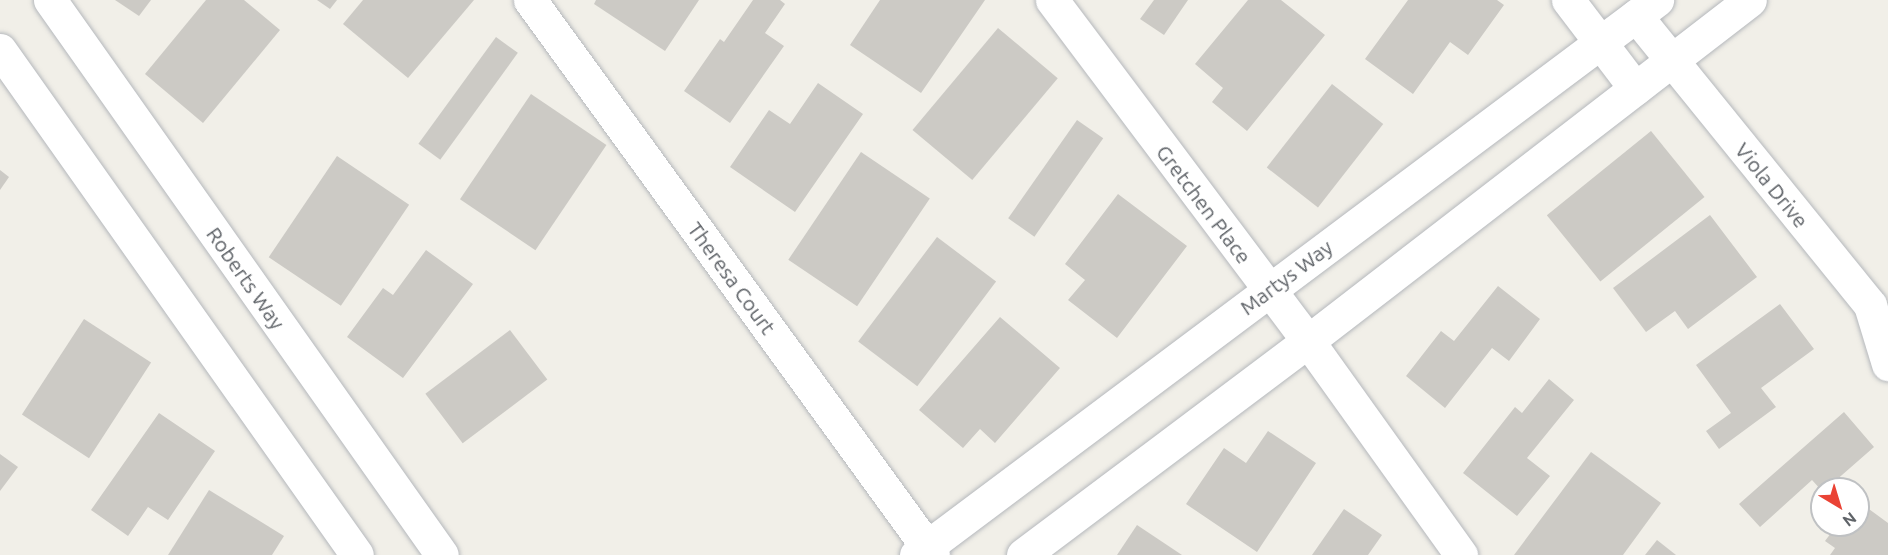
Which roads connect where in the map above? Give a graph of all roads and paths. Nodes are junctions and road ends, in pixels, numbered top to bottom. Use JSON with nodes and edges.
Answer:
{"nodes":[{"id":1,"x":50,"y":0,"type":"edge"},
{"id":2,"x":530,"y":0,"type":"edge"},
{"id":3,"x":1052,"y":0,"type":"edge"},
{"id":4,"x":1568,"y":0,"type":"edge"},
{"id":5,"x":1750,"y":0,"type":"edge"},
{"id":6,"x":1646,"y":8,"type":"edge"},
{"id":7,"x":1599,"y":42,"type":"junction"},
{"id":8,"x":0,"y":50,"type":"edge"},
{"id":9,"x":1671,"y":61,"type":"junction"},
{"id":10,"x":1635,"y":88,"type":"junction"},
{"id":11,"x":1269,"y":291,"type":"junction"},
{"id":12,"x":1308,"y":341,"type":"junction"},
{"id":13,"x":1888,"y":364,"type":"edge"},
{"id":14,"x":926,"y":552,"type":"edge"},
{"id":15,"x":357,"y":555,"type":"edge"},
{"id":16,"x":442,"y":555,"type":"edge"},
{"id":17,"x":1023,"y":555,"type":"edge"},
{"id":18,"x":1461,"y":555,"type":"edge"}],
"edges":[{"from":1,"to":16,"type":"street","name":"Roberts Way"},
{"from":2,"to":14,"type":"street","name":"Theresa Court"},
{"from":3,"to":11,"type":"street","name":"Gretchen Place"},
{"from":4,"to":7,"type":"street"},
{"from":5,"to":9,"type":"street"},
{"from":6,"to":7,"type":"street","name":"Martys Way"},
{"from":6,"to":9,"type":"street","name":"Viola Drive"},
{"from":7,"to":10,"type":"street"},
{"from":7,"to":11,"type":"street","name":"Martys Way"},
{"from":8,"to":15,"type":"street"},
{"from":9,"to":10,"type":"street"},
{"from":9,"to":13,"type":"street","name":"Viola Drive"},
{"from":10,"to":12,"type":"street"},
{"from":11,"to":12,"type":"street","name":"Gretchen Place"},
{"from":11,"to":14,"type":"street","name":"Martys Way"},
{"from":12,"to":17,"type":"street"},
{"from":12,"to":18,"type":"street","name":"Gretchen Place"}]}
